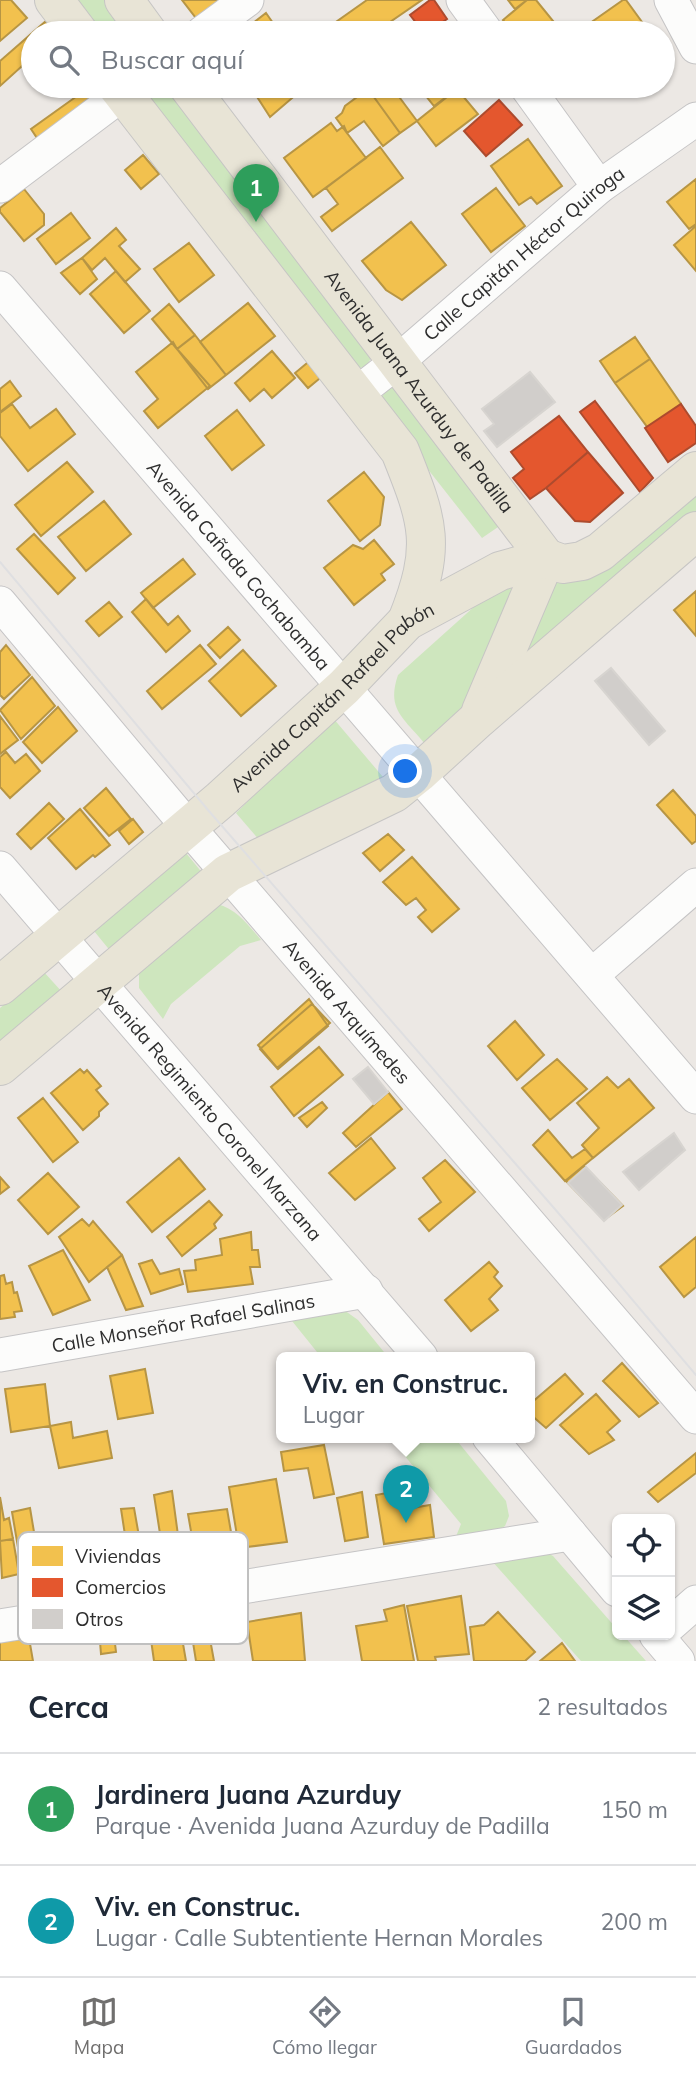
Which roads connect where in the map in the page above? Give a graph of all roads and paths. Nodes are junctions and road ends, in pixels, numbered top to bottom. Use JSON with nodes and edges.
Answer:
{"nodes":[{"id":1,"x":54,"y":0,"type":"edge"},
{"id":2,"x":124,"y":0,"type":"edge"},
{"id":3,"x":247,"y":0,"type":"edge"},
{"id":4,"x":463,"y":0,"type":"edge"},
{"id":5,"x":671,"y":0,"type":"edge"},
{"id":6,"x":70,"y":21,"type":"edge"},
{"id":7,"x":139,"y":21,"type":"edge"},
{"id":8,"x":218,"y":21,"type":"edge"},
{"id":9,"x":478,"y":21,"type":"edge"},
{"id":10,"x":696,"y":47,"type":"edge"},
{"id":11,"x":111,"y":98,"type":"edge"},
{"id":12,"x":132,"y":98,"type":"edge"},
{"id":13,"x":197,"y":98,"type":"edge"},
{"id":14,"x":535,"y":98,"type":"edge"},
{"id":15,"x":696,"y":119,"type":"edge"},
{"id":16,"x":0,"y":186,"type":"edge"},
{"id":17,"x":599,"y":187,"type":"junction"},
{"id":18,"x":0,"y":288,"type":"edge"},
{"id":19,"x":397,"y":362,"type":"junction"},
{"id":20,"x":356,"y":394,"type":"junction"},
{"id":21,"x":696,"y":471,"type":"edge"},
{"id":22,"x":696,"y":531,"type":"edge"},
{"id":23,"x":546,"y":558,"type":"junction"},
{"id":24,"x":0,"y":603,"type":"edge"},
{"id":25,"x":407,"y":621,"type":"junction"},
{"id":26,"x":344,"y":687,"type":"junction"},
{"id":27,"x":478,"y":719,"type":"junction"},
{"id":28,"x":419,"y":774,"type":"junction"},
{"id":29,"x":188,"y":827,"type":"junction"},
{"id":30,"x":0,"y":868,"type":"edge"},
{"id":31,"x":228,"y":873,"type":"junction"},
{"id":32,"x":696,"y":885,"type":"edge"},
{"id":33,"x":60,"y":937,"type":"junction"},
{"id":34,"x":592,"y":975,"type":"junction"},
{"id":35,"x":98,"y":982,"type":"junction"},
{"id":36,"x":0,"y":986,"type":"edge"},
{"id":37,"x":0,"y":1066,"type":"edge"},
{"id":38,"x":696,"y":1097,"type":"edge"},
{"id":39,"x":366,"y":1291,"type":"junction"},
{"id":40,"x":417,"y":1352,"type":"edge"},
{"id":41,"x":0,"y":1355,"type":"edge"},
{"id":42,"x":696,"y":1417,"type":"edge"},
{"id":43,"x":494,"y":1443,"type":"edge"},
{"id":44,"x":570,"y":1534,"type":"junction"},
{"id":45,"x":612,"y":1584,"type":"edge"},
{"id":46,"x":248,"y":1586,"type":"edge"},
{"id":47,"x":696,"y":1602,"type":"edge"},
{"id":48,"x":18,"y":1623,"type":"edge"},
{"id":49,"x":0,"y":1626,"type":"edge"},
{"id":50,"x":675,"y":1626,"type":"edge"}],
"edges":[{"from":1,"to":6,"type":"main road"},
{"from":2,"to":7,"type":"main road"},
{"from":3,"to":8,"type":"street"},
{"from":4,"to":9,"type":"street"},
{"from":5,"to":10,"type":"street"},
{"from":11,"to":16,"type":"street"},
{"from":12,"to":20,"type":"main road"},
{"from":13,"to":19,"type":"main road","name":"Avenida Juana Azurduy de Padilla"},
{"from":14,"to":17,"type":"street"},
{"from":15,"to":17,"type":"street","name":"Calle Capitán Héctor Quiroga"},
{"from":17,"to":19,"type":"street","name":"Calle Capitán Héctor Quiroga"},
{"from":18,"to":26,"type":"street","name":"Avenida Cañada Cochabamba"},
{"from":19,"to":20,"type":"street","name":"Calle Capitán Héctor Quiroga"},
{"from":19,"to":23,"type":"main road","name":"Avenida Juana Azurduy de Padilla"},
{"from":20,"to":25,"type":"main road"},
{"from":21,"to":23,"type":"main road","name":"Avenida Capitán Rafael Pabón"},
{"from":22,"to":27,"type":"main road"},
{"from":23,"to":25,"type":"main road","name":"Avenida Capitán Rafael Pabón"},
{"from":23,"to":27,"type":"main road"},
{"from":24,"to":29,"type":"street","name":"Avenida Arquímedes"},
{"from":25,"to":26,"type":"main road","name":"Avenida Capitán Rafael Pabón"},
{"from":26,"to":28,"type":"street","name":"Avenida Cañada Cochabamba"},
{"from":26,"to":29,"type":"main road","name":"Avenida Capitán Rafael Pabón"},
{"from":27,"to":28,"type":"main road"},
{"from":28,"to":31,"type":"main road"},
{"from":28,"to":34,"type":"street","name":"Avenida Cañada Cochabamba"},
{"from":29,"to":31,"type":"street","name":"Avenida Arquímedes"},
{"from":29,"to":33,"type":"main road","name":"Avenida Capitán Rafael Pabón"},
{"from":30,"to":33,"type":"street","name":"Avenida Regimiento Coronel Marzana"},
{"from":31,"to":35,"type":"main road"},
{"from":31,"to":42,"type":"street","name":"Avenida Arquímedes"},
{"from":32,"to":34,"type":"street"},
{"from":33,"to":35,"type":"street","name":"Avenida Regimiento Coronel Marzana"},
{"from":33,"to":36,"type":"main road","name":"Avenida Capitán Rafael Pabón"},
{"from":34,"to":38,"type":"street","name":"Avenida Cañada Cochabamba"},
{"from":35,"to":37,"type":"main road"},
{"from":35,"to":39,"type":"street","name":"Avenida Regimiento Coronel Marzana"},
{"from":39,"to":40,"type":"street","name":"Avenida Regimiento Coronel Marzana"},
{"from":39,"to":41,"type":"street","name":"Calle Monseñor Rafael Salinas"},
{"from":43,"to":44,"type":"street"},
{"from":44,"to":45,"type":"street"},
{"from":44,"to":46,"type":"street"},
{"from":47,"to":50,"type":"street"},
{"from":48,"to":49,"type":"street"}]}
